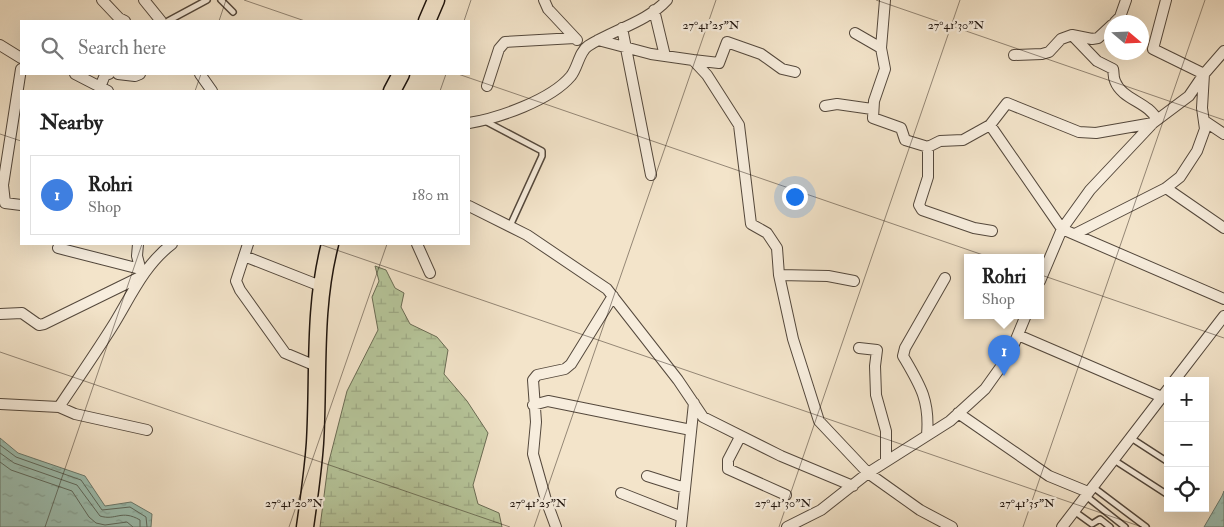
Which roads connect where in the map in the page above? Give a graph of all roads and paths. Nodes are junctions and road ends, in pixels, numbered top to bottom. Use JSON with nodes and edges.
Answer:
{"nodes":[{"id":1,"x":102,"y":0,"type":"edge"},
{"id":2,"x":144,"y":0,"type":"edge"},
{"id":3,"x":207,"y":0,"type":"edge"},
{"id":4,"x":221,"y":0,"type":"edge"},
{"id":5,"x":436,"y":0,"type":"edge"},
{"id":6,"x":544,"y":0,"type":"edge"},
{"id":7,"x":667,"y":0,"type":"edge"},
{"id":8,"x":885,"y":0,"type":"edge"},
{"id":9,"x":1126,"y":0,"type":"edge"},
{"id":10,"x":1166,"y":0,"type":"edge"},
{"id":11,"x":654,"y":10,"type":"junction"},
{"id":12,"x":233,"y":12,"type":"dead end"},
{"id":13,"x":1121,"y":15,"type":"edge"},
{"id":14,"x":123,"y":20,"type":"edge"},
{"id":15,"x":160,"y":20,"type":"edge"},
{"id":16,"x":170,"y":20,"type":"edge"},
{"id":17,"x":427,"y":20,"type":"edge"},
{"id":18,"x":622,"y":28,"type":"junction"},
{"id":19,"x":1104,"y":32,"type":"edge"},
{"id":20,"x":855,"y":33,"type":"dead end"},
{"id":21,"x":1072,"y":36,"type":"junction"},
{"id":22,"x":575,"y":38,"type":"junction"},
{"id":23,"x":598,"y":40,"type":"junction"},
{"id":24,"x":0,"y":45,"type":"edge"},
{"id":25,"x":624,"y":47,"type":"junction"},
{"id":26,"x":585,"y":48,"type":"junction"},
{"id":27,"x":881,"y":48,"type":"junction"},
{"id":28,"x":1224,"y":51,"type":"edge"},
{"id":29,"x":1014,"y":55,"type":"dead end"},
{"id":30,"x":665,"y":56,"type":"junction"},
{"id":31,"x":20,"y":57,"type":"edge"},
{"id":32,"x":692,"y":60,"type":"junction"},
{"id":33,"x":795,"y":72,"type":"dead end"},
{"id":34,"x":20,"y":74,"type":"edge"},
{"id":35,"x":1204,"y":74,"type":"junction"},
{"id":36,"x":77,"y":75,"type":"edge"},
{"id":37,"x":105,"y":75,"type":"edge"},
{"id":38,"x":201,"y":75,"type":"edge"},
{"id":39,"x":400,"y":75,"type":"edge"},
{"id":40,"x":487,"y":86,"type":"dead end"},
{"id":41,"x":104,"y":89,"type":"edge"},
{"id":42,"x":211,"y":90,"type":"edge"},
{"id":43,"x":393,"y":90,"type":"edge"},
{"id":44,"x":825,"y":106,"type":"dead end"},
{"id":45,"x":872,"y":109,"type":"junction"},
{"id":46,"x":485,"y":120,"type":"junction"},
{"id":47,"x":1155,"y":122,"type":"junction"},
{"id":48,"x":1206,"y":122,"type":"junction"},
{"id":49,"x":470,"y":123,"type":"edge"},
{"id":50,"x":990,"y":125,"type":"junction"},
{"id":51,"x":1224,"y":134,"type":"edge"},
{"id":52,"x":928,"y":147,"type":"junction"},
{"id":53,"x":3,"y":157,"type":"edge"},
{"id":54,"x":651,"y":175,"type":"dead end"},
{"id":55,"x":1166,"y":188,"type":"junction"},
{"id":56,"x":20,"y":205,"type":"edge"},
{"id":57,"x":470,"y":206,"type":"edge"},
{"id":58,"x":510,"y":226,"type":"junction"},
{"id":59,"x":1224,"y":228,"type":"edge"},
{"id":60,"x":1062,"y":229,"type":"junction"},
{"id":61,"x":992,"y":231,"type":"dead end"},
{"id":62,"x":1075,"y":234,"type":"junction"},
{"id":63,"x":138,"y":245,"type":"edge"},
{"id":64,"x":171,"y":245,"type":"edge"},
{"id":65,"x":248,"y":245,"type":"edge"},
{"id":66,"x":330,"y":245,"type":"edge"},
{"id":67,"x":417,"y":245,"type":"edge"},
{"id":68,"x":58,"y":248,"type":"dead end"},
{"id":69,"x":244,"y":256,"type":"junction"},
{"id":70,"x":430,"y":272,"type":"dead end"},
{"id":71,"x":1044,"y":272,"type":"edge"},
{"id":72,"x":141,"y":274,"type":"junction"},
{"id":73,"x":779,"y":275,"type":"junction"},
{"id":74,"x":945,"y":278,"type":"dead end"},
{"id":75,"x":854,"y":281,"type":"dead end"},
{"id":76,"x":323,"y":287,"type":"junction"},
{"id":77,"x":613,"y":296,"type":"junction"},
{"id":78,"x":1224,"y":298,"type":"edge"},
{"id":79,"x":0,"y":314,"type":"edge"},
{"id":80,"x":1224,"y":316,"type":"edge"},
{"id":81,"x":1024,"y":319,"type":"edge"},
{"id":82,"x":1018,"y":335,"type":"junction"},
{"id":83,"x":859,"y":348,"type":"dead end"},
{"id":84,"x":316,"y":366,"type":"junction"},
{"id":85,"x":1177,"y":377,"type":"edge"},
{"id":86,"x":1164,"y":393,"type":"edge"},
{"id":87,"x":1164,"y":394,"type":"edge"},
{"id":88,"x":316,"y":396,"type":"junction"},
{"id":89,"x":694,"y":403,"type":"junction"},
{"id":90,"x":0,"y":404,"type":"edge"},
{"id":91,"x":533,"y":405,"type":"junction"},
{"id":92,"x":59,"y":407,"type":"junction"},
{"id":93,"x":958,"y":413,"type":"junction"},
{"id":94,"x":147,"y":430,"type":"dead end"},
{"id":95,"x":691,"y":430,"type":"junction"},
{"id":96,"x":927,"y":435,"type":"junction"},
{"id":97,"x":740,"y":436,"type":"junction"},
{"id":98,"x":1130,"y":437,"type":"junction"},
{"id":99,"x":1164,"y":459,"type":"edge"},
{"id":100,"x":1114,"y":460,"type":"junction"},
{"id":101,"x":886,"y":461,"type":"junction"},
{"id":102,"x":868,"y":473,"type":"junction"},
{"id":103,"x":647,"y":476,"type":"dead end"},
{"id":104,"x":853,"y":486,"type":"junction"},
{"id":105,"x":685,"y":488,"type":"junction"},
{"id":106,"x":1089,"y":491,"type":"junction"},
{"id":107,"x":621,"y":492,"type":"dead end"},
{"id":108,"x":1164,"y":492,"type":"edge"},
{"id":109,"x":786,"y":495,"type":"dead end"},
{"id":110,"x":1074,"y":511,"type":"junction"},
{"id":111,"x":682,"y":522,"type":"edge"},
{"id":112,"x":295,"y":527,"type":"edge"},
{"id":113,"x":305,"y":527,"type":"edge"},
{"id":114,"x":556,"y":527,"type":"edge"},
{"id":115,"x":787,"y":527,"type":"edge"},
{"id":116,"x":952,"y":527,"type":"edge"},
{"id":117,"x":1062,"y":527,"type":"edge"},
{"id":118,"x":1110,"y":527,"type":"edge"},
{"id":119,"x":1125,"y":527,"type":"edge"},
{"id":120,"x":1146,"y":527,"type":"edge"}],
"edges":[{"from":1,"to":14,"type":"street"},
{"from":2,"to":15,"type":"street"},
{"from":3,"to":16,"type":"lane"},
{"from":4,"to":12,"type":"lane"},
{"from":5,"to":17,"type":"main road"},
{"from":6,"to":22,"type":"street"},
{"from":7,"to":11,"type":"street"},
{"from":8,"to":27,"type":"street"},
{"from":9,"to":13,"type":"street"},
{"from":10,"to":35,"type":"street"},
{"from":11,"to":18,"type":"street"},
{"from":11,"to":30,"type":"street"},
{"from":18,"to":23,"type":"street"},
{"from":18,"to":25,"type":"street"},
{"from":19,"to":21,"type":"street"},
{"from":20,"to":27,"type":"street"},
{"from":21,"to":29,"type":"street"},
{"from":21,"to":47,"type":"street"},
{"from":22,"to":26,"type":"street"},
{"from":22,"to":40,"type":"street"},
{"from":23,"to":25,"type":"street"},
{"from":23,"to":26,"type":"street"},
{"from":24,"to":31,"type":"street"},
{"from":25,"to":30,"type":"street"},
{"from":25,"to":54,"type":"street"},
{"from":26,"to":46,"type":"street"},
{"from":27,"to":45,"type":"street"},
{"from":28,"to":35,"type":"street"},
{"from":30,"to":32,"type":"street"},
{"from":32,"to":33,"type":"street"},
{"from":32,"to":73,"type":"street"},
{"from":34,"to":53,"type":"street"},
{"from":35,"to":47,"type":"street"},
{"from":35,"to":48,"type":"street"},
{"from":36,"to":41,"type":"street"},
{"from":37,"to":41,"type":"street"},
{"from":38,"to":42,"type":"street"},
{"from":39,"to":43,"type":"main road"},
{"from":44,"to":45,"type":"street"},
{"from":45,"to":52,"type":"street"},
{"from":46,"to":49,"type":"street"},
{"from":46,"to":58,"type":"lane"},
{"from":47,"to":50,"type":"street"},
{"from":47,"to":60,"type":"street"},
{"from":48,"to":51,"type":"street"},
{"from":48,"to":55,"type":"street"},
{"from":50,"to":52,"type":"street"},
{"from":50,"to":60,"type":"street"},
{"from":52,"to":61,"type":"street"},
{"from":53,"to":56,"type":"street"},
{"from":55,"to":59,"type":"street"},
{"from":55,"to":62,"type":"street"},
{"from":57,"to":58,"type":"street"},
{"from":58,"to":77,"type":"street"},
{"from":60,"to":62,"type":"street"},
{"from":60,"to":71,"type":"street"},
{"from":62,"to":78,"type":"street"},
{"from":63,"to":72,"type":"street"},
{"from":64,"to":72,"type":"street"},
{"from":65,"to":69,"type":"street"},
{"from":66,"to":76,"type":"main road"},
{"from":67,"to":70,"type":"street"},
{"from":68,"to":72,"type":"street"},
{"from":69,"to":76,"type":"street"},
{"from":69,"to":84,"type":"street"},
{"from":72,"to":79,"type":"street"},
{"from":72,"to":92,"type":"street"},
{"from":73,"to":75,"type":"street"},
{"from":73,"to":102,"type":"street"},
{"from":74,"to":96,"type":"street"},
{"from":76,"to":84,"type":"main road"},
{"from":77,"to":89,"type":"street"},
{"from":77,"to":91,"type":"street"},
{"from":80,"to":85,"type":"street"},
{"from":81,"to":82,"type":"street"},
{"from":82,"to":86,"type":"street"},
{"from":82,"to":93,"type":"street"},
{"from":83,"to":101,"type":"street"},
{"from":84,"to":88,"type":"main road"},
{"from":87,"to":98,"type":"street"},
{"from":88,"to":112,"type":"main road"},
{"from":88,"to":113,"type":"main road"},
{"from":89,"to":95,"type":"street"},
{"from":89,"to":97,"type":"street"},
{"from":90,"to":92,"type":"street"},
{"from":91,"to":95,"type":"street"},
{"from":91,"to":114,"type":"street"},
{"from":92,"to":94,"type":"street"},
{"from":93,"to":96,"type":"street"},
{"from":93,"to":106,"type":"street"},
{"from":95,"to":105,"type":"street"},
{"from":96,"to":101,"type":"street"},
{"from":97,"to":104,"type":"street"},
{"from":97,"to":109,"type":"street"},
{"from":98,"to":99,"type":"lane"},
{"from":98,"to":100,"type":"street"},
{"from":100,"to":106,"type":"street"},
{"from":100,"to":108,"type":"lane"},
{"from":101,"to":102,"type":"street"},
{"from":102,"to":104,"type":"street"},
{"from":102,"to":116,"type":"street"},
{"from":103,"to":105,"type":"street"},
{"from":104,"to":115,"type":"street"},
{"from":105,"to":111,"type":"street"},
{"from":106,"to":110,"type":"street"},
{"from":106,"to":119,"type":"lane"},
{"from":106,"to":120,"type":"lane"},
{"from":107,"to":111,"type":"street"},
{"from":110,"to":117,"type":"street"},
{"from":110,"to":118,"type":"lane"}]}
